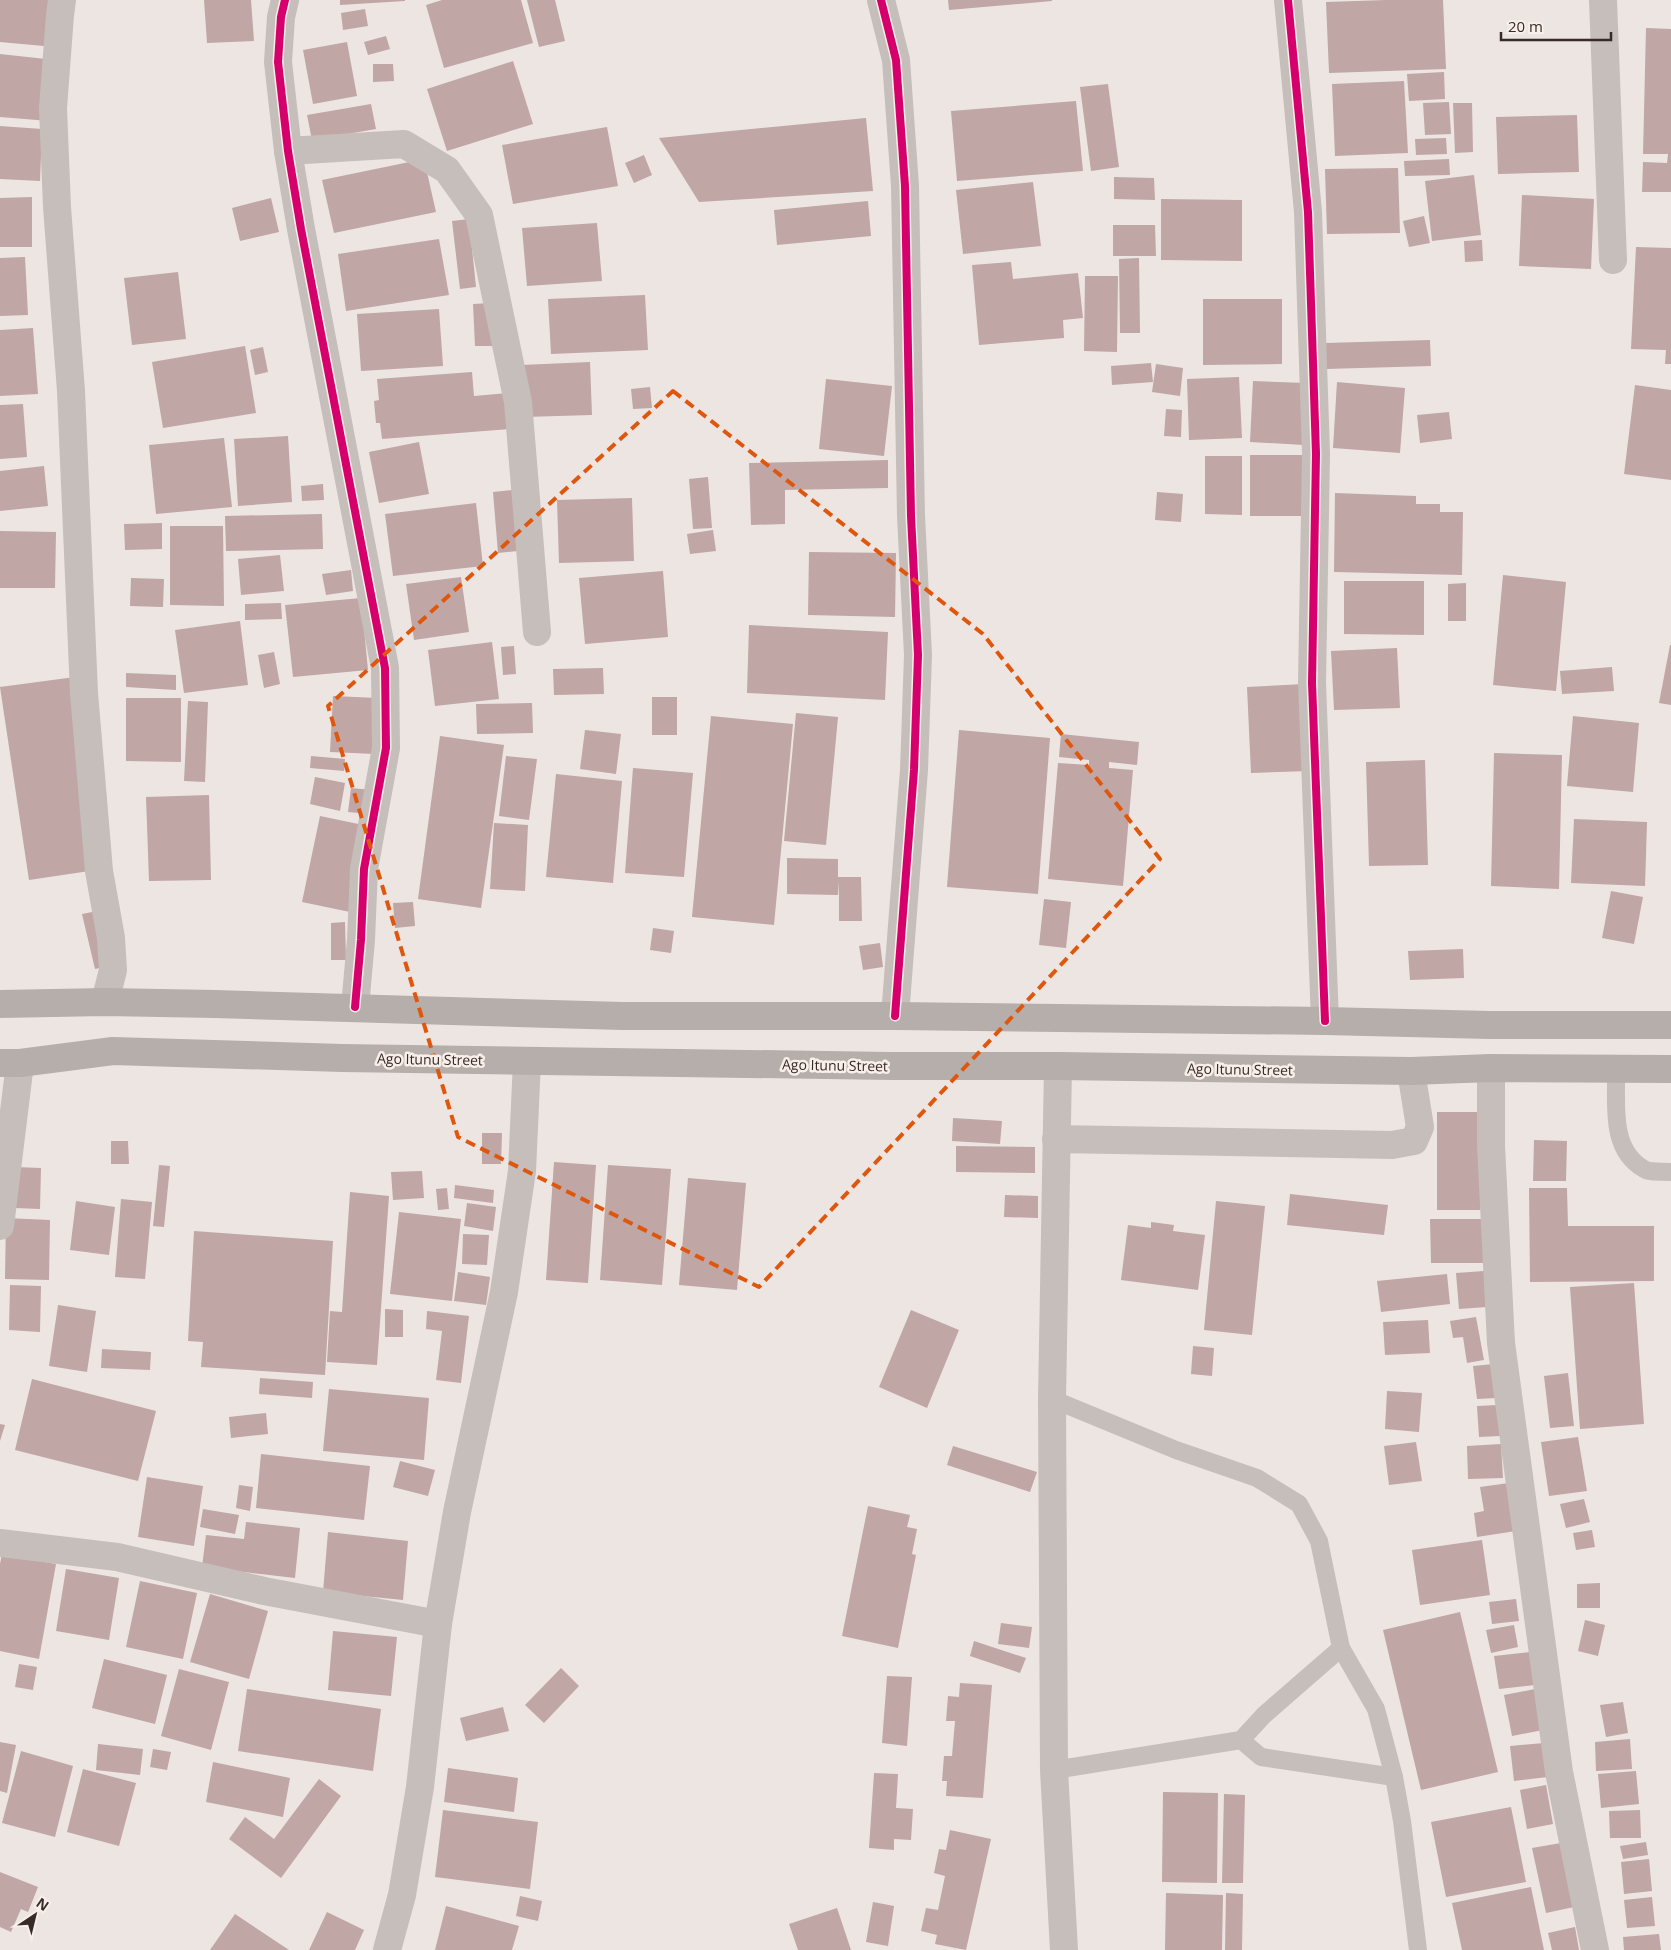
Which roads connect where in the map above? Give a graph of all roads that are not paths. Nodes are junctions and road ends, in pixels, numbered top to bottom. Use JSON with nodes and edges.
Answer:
{"nodes":[{"id":1,"x":62,"y":0,"type":"edge"},
{"id":2,"x":285,"y":0,"type":"edge"},
{"id":3,"x":881,"y":0,"type":"edge"},
{"id":4,"x":1288,"y":0,"type":"edge"},
{"id":5,"x":1603,"y":0,"type":"edge"},
{"id":6,"x":288,"y":151,"type":"junction"},
{"id":7,"x":1613,"y":260,"type":"dead end"},
{"id":8,"x":538,"y":632,"type":"dead end"},
{"id":9,"x":104,"y":1002,"type":"junction"},
{"id":10,"x":0,"y":1004,"type":"edge"},
{"id":11,"x":355,"y":1007,"type":"junction"},
{"id":12,"x":895,"y":1016,"type":"junction"},
{"id":13,"x":1325,"y":1021,"type":"junction"},
{"id":14,"x":1671,"y":1026,"type":"edge"},
{"id":15,"x":527,"y":1061,"type":"junction"},
{"id":16,"x":10,"y":1063,"type":"edge"},
{"id":17,"x":1058,"y":1066,"type":"junction"},
{"id":18,"x":1491,"y":1068,"type":"junction"},
{"id":19,"x":1616,"y":1069,"type":"junction"},
{"id":20,"x":1671,"y":1069,"type":"edge"},
{"id":21,"x":1411,"y":1071,"type":"junction"},
{"id":22,"x":1056,"y":1139,"type":"junction"},
{"id":23,"x":1671,"y":1172,"type":"edge"},
{"id":24,"x":0,"y":1226,"type":"edge"},
{"id":25,"x":1052,"y":1399,"type":"junction"},
{"id":26,"x":0,"y":1543,"type":"edge"},
{"id":27,"x":438,"y":1624,"type":"junction"},
{"id":28,"x":1341,"y":1648,"type":"junction"},
{"id":29,"x":1241,"y":1740,"type":"junction"},
{"id":30,"x":1054,"y":1770,"type":"junction"},
{"id":31,"x":1394,"y":1777,"type":"junction"},
{"id":32,"x":387,"y":1950,"type":"edge"},
{"id":33,"x":1064,"y":1950,"type":"edge"},
{"id":34,"x":1418,"y":1950,"type":"edge"},
{"id":35,"x":1595,"y":1950,"type":"edge"}],
"edges":[{"from":1,"to":9,"type":"street"},
{"from":2,"to":6,"type":"street"},
{"from":3,"to":12,"type":"street"},
{"from":4,"to":13,"type":"street"},
{"from":5,"to":7,"type":"street"},
{"from":6,"to":8,"type":"street"},
{"from":6,"to":11,"type":"street"},
{"from":9,"to":10,"type":"main road"},
{"from":9,"to":11,"type":"main road"},
{"from":11,"to":12,"type":"main road"},
{"from":12,"to":13,"type":"main road"},
{"from":13,"to":14,"type":"main road"},
{"from":15,"to":16,"type":"main road","name":"Ago Itunu Street"},
{"from":15,"to":17,"type":"main road","name":"Ago Itunu Street"},
{"from":15,"to":27,"type":"street"},
{"from":16,"to":24,"type":"street"},
{"from":17,"to":21,"type":"main road","name":"Ago Itunu Street"},
{"from":17,"to":22,"type":"street"},
{"from":18,"to":19,"type":"main road","name":"Ago Itunu Street"},
{"from":18,"to":21,"type":"main road","name":"Ago Itunu Street"},
{"from":18,"to":35,"type":"street"},
{"from":19,"to":20,"type":"main road","name":"Ago Itunu Street"},
{"from":19,"to":23,"type":"lane"},
{"from":21,"to":22,"type":"street"},
{"from":22,"to":25,"type":"street"},
{"from":25,"to":28,"type":"lane"},
{"from":25,"to":30,"type":"street"},
{"from":26,"to":27,"type":"street"},
{"from":27,"to":32,"type":"street"},
{"from":28,"to":29,"type":"lane"},
{"from":28,"to":31,"type":"lane"},
{"from":29,"to":30,"type":"lane"},
{"from":29,"to":31,"type":"lane"},
{"from":30,"to":33,"type":"street"},
{"from":31,"to":34,"type":"lane"}]}
